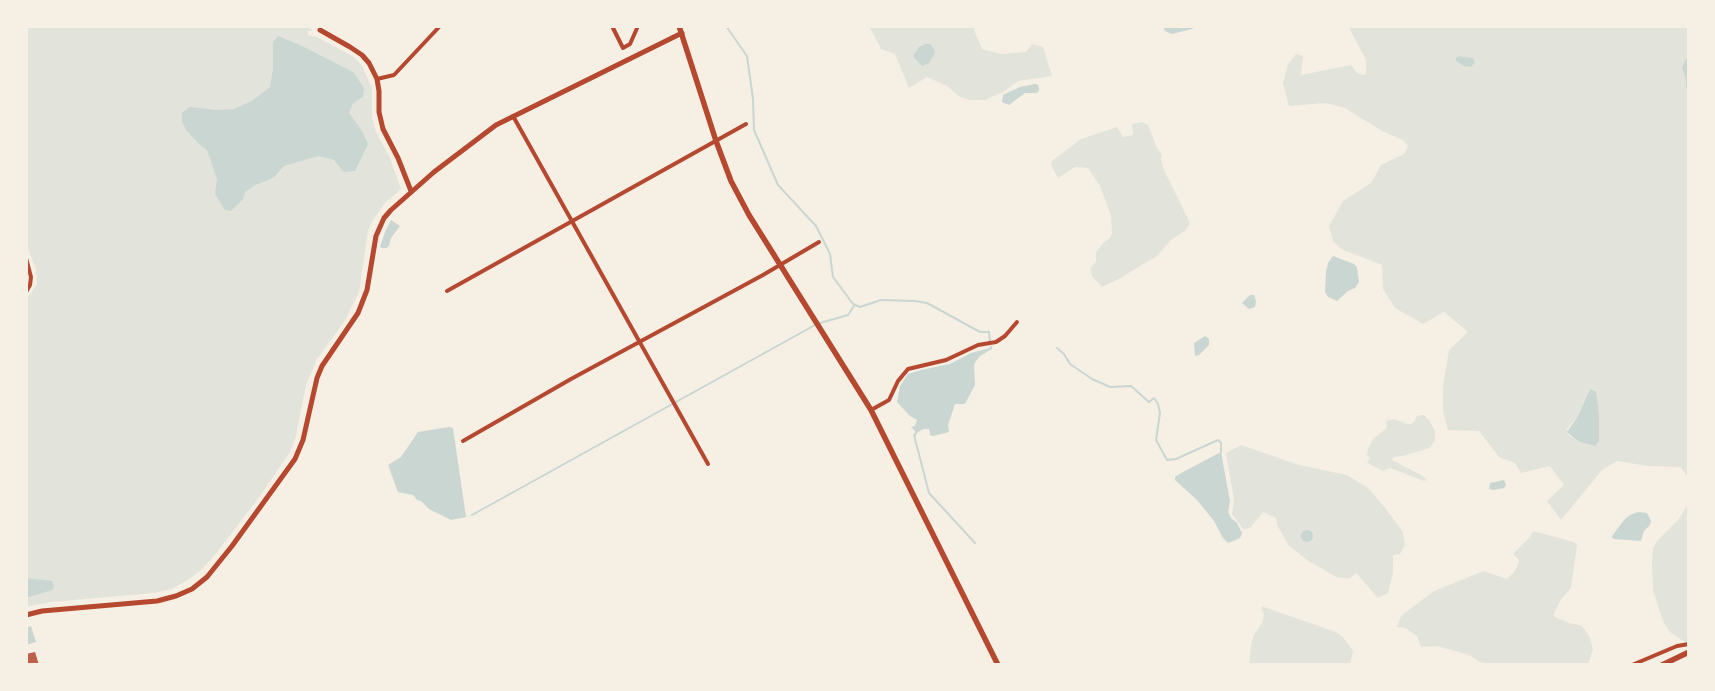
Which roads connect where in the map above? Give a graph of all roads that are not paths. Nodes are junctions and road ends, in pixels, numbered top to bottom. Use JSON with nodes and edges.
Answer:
{"nodes":[{"id":1,"x":440,"y":26,"type":"edge"},
{"id":2,"x":612,"y":26,"type":"edge"},
{"id":3,"x":638,"y":26,"type":"edge"},
{"id":4,"x":317,"y":28,"type":"edge"},
{"id":5,"x":680,"y":29,"type":"edge"},
{"id":6,"x":377,"y":79,"type":"junction"},
{"id":7,"x":512,"y":116,"type":"junction"},
{"id":8,"x":746,"y":124,"type":"dead end"},
{"id":9,"x":716,"y":141,"type":"junction"},
{"id":10,"x":411,"y":191,"type":"junction"},
{"id":11,"x":572,"y":221,"type":"junction"},
{"id":12,"x":819,"y":242,"type":"dead end"},
{"id":13,"x":26,"y":258,"type":"edge"},
{"id":14,"x":779,"y":264,"type":"junction"},
{"id":15,"x":447,"y":291,"type":"dead end"},
{"id":16,"x":26,"y":292,"type":"edge"},
{"id":17,"x":1016,"y":322,"type":"dead end"},
{"id":18,"x":639,"y":343,"type":"junction"},
{"id":19,"x":871,"y":410,"type":"junction"},
{"id":20,"x":462,"y":441,"type":"dead end"},
{"id":21,"x":708,"y":464,"type":"dead end"},
{"id":22,"x":26,"y":615,"type":"edge"},
{"id":23,"x":1689,"y":644,"type":"edge"},
{"id":24,"x":1689,"y":652,"type":"edge"},
{"id":25,"x":998,"y":665,"type":"edge"},
{"id":26,"x":1632,"y":665,"type":"edge"},
{"id":27,"x":1662,"y":665,"type":"edge"}],
"edges":[{"from":1,"to":6,"type":"street"},
{"from":2,"to":3,"type":"street"},
{"from":4,"to":6,"type":"street"},
{"from":5,"to":7,"type":"street"},
{"from":5,"to":9,"type":"main road"},
{"from":6,"to":10,"type":"street"},
{"from":7,"to":10,"type":"street"},
{"from":7,"to":11,"type":"street"},
{"from":8,"to":9,"type":"street"},
{"from":9,"to":11,"type":"street"},
{"from":9,"to":14,"type":"main road"},
{"from":10,"to":22,"type":"street"},
{"from":11,"to":15,"type":"street"},
{"from":11,"to":18,"type":"street"},
{"from":12,"to":14,"type":"street"},
{"from":13,"to":16,"type":"street"},
{"from":14,"to":18,"type":"street"},
{"from":14,"to":19,"type":"main road"},
{"from":17,"to":19,"type":"street"},
{"from":18,"to":20,"type":"street"},
{"from":18,"to":21,"type":"street"},
{"from":19,"to":25,"type":"main road"},
{"from":23,"to":26,"type":"street"},
{"from":24,"to":27,"type":"main road"}]}
